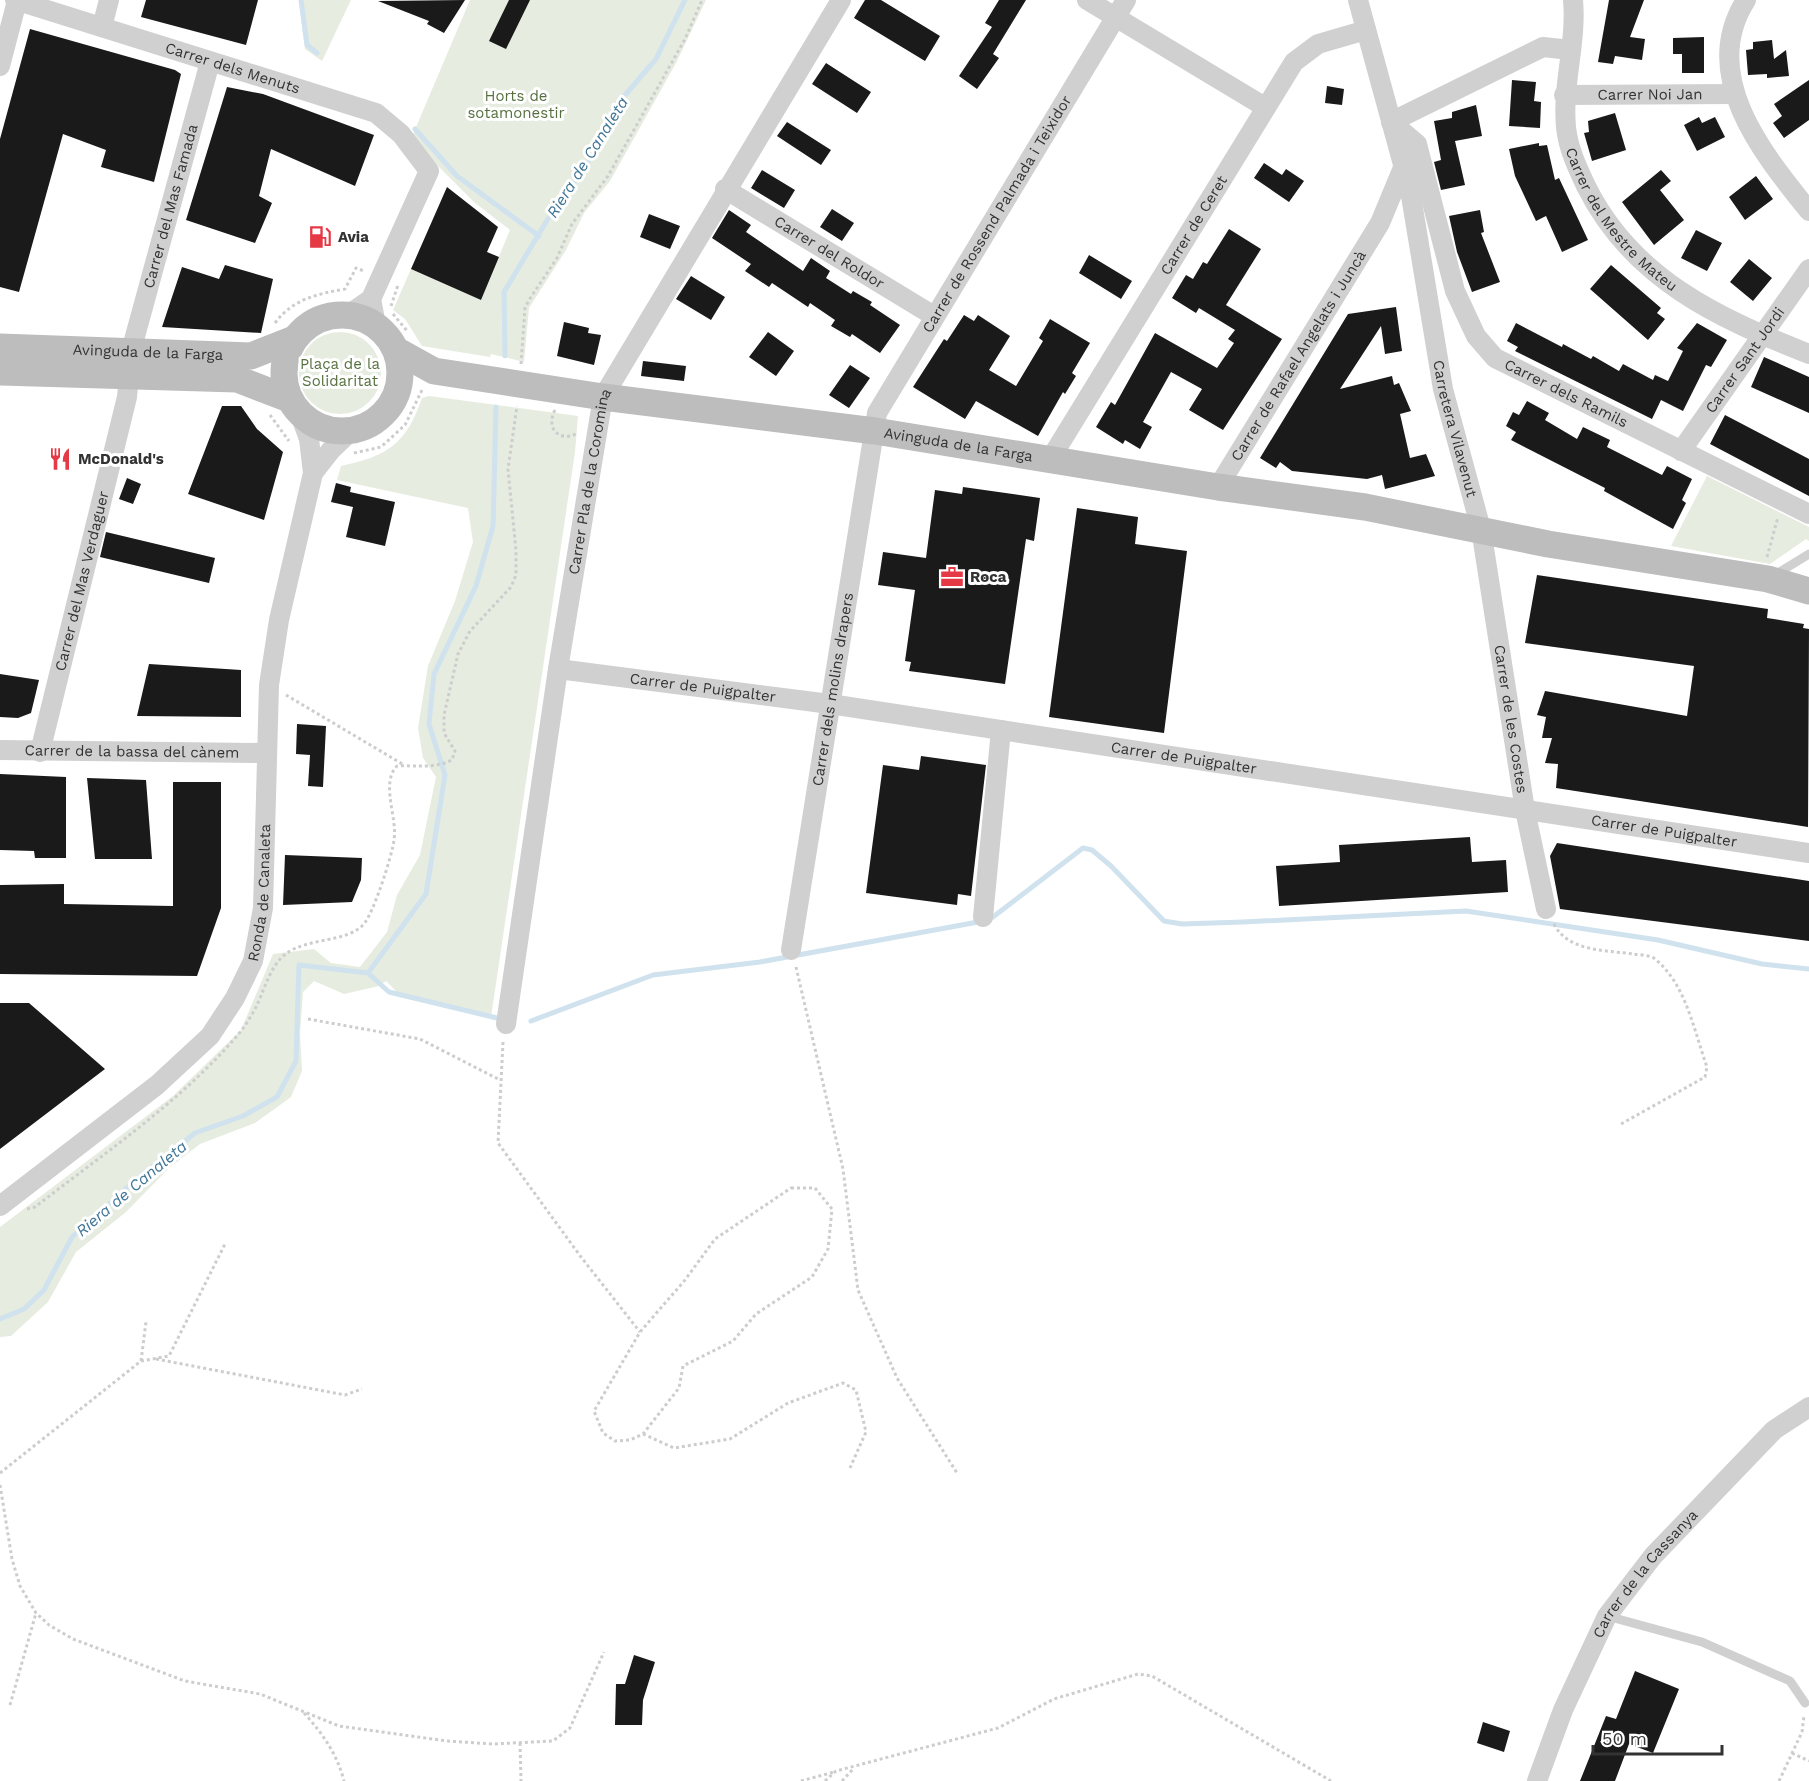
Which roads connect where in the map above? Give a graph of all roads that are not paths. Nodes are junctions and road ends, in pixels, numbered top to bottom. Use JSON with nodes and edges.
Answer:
{"nodes":[{"id":1,"x":16,"y":0,"type":"edge"},
{"id":2,"x":109,"y":0,"type":"edge"},
{"id":3,"x":841,"y":0,"type":"edge"},
{"id":4,"x":1087,"y":0,"type":"edge"},
{"id":5,"x":1126,"y":0,"type":"edge"},
{"id":6,"x":1358,"y":0,"type":"edge"},
{"id":7,"x":1573,"y":0,"type":"edge"},
{"id":8,"x":1746,"y":0,"type":"edge"},
{"id":9,"x":1116,"y":17,"type":"junction"},
{"id":10,"x":102,"y":27,"type":"junction"},
{"id":11,"x":1366,"y":30,"type":"junction"},
{"id":12,"x":1570,"y":50,"type":"junction"},
{"id":13,"x":210,"y":62,"type":"junction"},
{"id":14,"x":0,"y":66,"type":"edge"},
{"id":15,"x":1735,"y":94,"type":"junction"},
{"id":16,"x":1564,"y":95,"type":"junction"},
{"id":17,"x":1265,"y":107,"type":"junction"},
{"id":18,"x":1391,"y":122,"type":"junction"},
{"id":19,"x":1402,"y":170,"type":"junction"},
{"id":20,"x":725,"y":189,"type":"junction"},
{"id":21,"x":1809,"y":211,"type":"edge"},
{"id":22,"x":1380,"y":223,"type":"junction"},
{"id":23,"x":1417,"y":235,"type":"junction"},
{"id":24,"x":1809,"y":269,"type":"edge"},
{"id":25,"x":371,"y":299,"type":"junction"},
{"id":26,"x":348,"y":315,"type":"junction"},
{"id":27,"x":934,"y":316,"type":"junction"},
{"id":28,"x":376,"y":325,"type":"junction"},
{"id":29,"x":1762,"y":335,"type":"junction"},
{"id":30,"x":294,"y":339,"type":"junction"},
{"id":31,"x":0,"y":347,"type":"edge"},
{"id":32,"x":396,"y":350,"type":"junction"},
{"id":33,"x":1809,"y":354,"type":"edge"},
{"id":34,"x":130,"y":364,"type":"junction"},
{"id":35,"x":434,"y":371,"type":"junction"},
{"id":36,"x":0,"y":372,"type":"edge"},
{"id":37,"x":400,"y":384,"type":"junction"},
{"id":38,"x":603,"y":397,"type":"junction"},
{"id":39,"x":295,"y":407,"type":"junction"},
{"id":40,"x":351,"y":431,"type":"junction"},
{"id":41,"x":875,"y":431,"type":"junction"},
{"id":42,"x":1681,"y":451,"type":"junction"},
{"id":43,"x":1051,"y":458,"type":"junction"},
{"id":44,"x":313,"y":472,"type":"junction"},
{"id":45,"x":1218,"y":487,"type":"junction"},
{"id":46,"x":1809,"y":514,"type":"edge"},
{"id":47,"x":1481,"y":529,"type":"junction"},
{"id":48,"x":1809,"y":554,"type":"edge"},
{"id":49,"x":1764,"y":578,"type":"junction"},
{"id":50,"x":1809,"y":591,"type":"edge"},
{"id":51,"x":558,"y":669,"type":"junction"},
{"id":52,"x":830,"y":704,"type":"junction"},
{"id":53,"x":1001,"y":730,"type":"junction"},
{"id":54,"x":0,"y":750,"type":"edge"},
{"id":55,"x":40,"y":752,"type":"junction"},
{"id":56,"x":265,"y":753,"type":"junction"},
{"id":57,"x":1525,"y":810,"type":"junction"},
{"id":58,"x":1809,"y":853,"type":"edge"},
{"id":59,"x":1546,"y":909,"type":"road end"},
{"id":60,"x":983,"y":917,"type":"dead end"},
{"id":61,"x":791,"y":950,"type":"road end"},
{"id":62,"x":506,"y":1023,"type":"road end"},
{"id":63,"x":0,"y":1206,"type":"edge"},
{"id":64,"x":1809,"y":1407,"type":"edge"},
{"id":65,"x":1607,"y":1616,"type":"junction"},
{"id":66,"x":1805,"y":1703,"type":"road end"},
{"id":67,"x":1537,"y":1781,"type":"edge"}],
"edges":[{"from":1,"to":10,"type":"street","name":"Carrer dels Menuts"},
{"from":1,"to":14,"type":"street"},
{"from":2,"to":10,"type":"street"},
{"from":3,"to":20,"type":"street","name":"Carrer Pla de la Coromina"},
{"from":4,"to":9,"type":"street"},
{"from":5,"to":9,"type":"street","name":"Carrer de Rossend Palmada i Teixidor"},
{"from":6,"to":11,"type":"street","name":"Carretera Vilavenut"},
{"from":7,"to":12,"type":"street","name":"Carrer del Mestre Mateu"},
{"from":8,"to":15,"type":"street"},
{"from":9,"to":17,"type":"street"},
{"from":9,"to":27,"type":"street","name":"Carrer de Rossend Palmada i Teixidor"},
{"from":10,"to":13,"type":"street","name":"Carrer dels Menuts"},
{"from":11,"to":17,"type":"street","name":"Carrer de Ceret"},
{"from":11,"to":18,"type":"street","name":"Carretera Vilavenut"},
{"from":12,"to":16,"type":"street","name":"Carrer del Mestre Mateu"},
{"from":12,"to":18,"type":"street"},
{"from":13,"to":25,"type":"street","name":"Carrer dels Menuts"},
{"from":13,"to":34,"type":"street","name":"Carrer del Mas Famada"},
{"from":15,"to":16,"type":"street","name":"Carrer Noi Jan"},
{"from":15,"to":21,"type":"street"},
{"from":16,"to":29,"type":"street","name":"Carrer del Mestre Mateu"},
{"from":17,"to":43,"type":"street","name":"Carrer de Ceret"},
{"from":18,"to":19,"type":"street","name":"Carretera Vilavenut"},
{"from":18,"to":42,"type":"street","name":"Carrer dels Ramils"},
{"from":19,"to":22,"type":"street","name":"Carrer de Rafael Angelats i Juncà"},
{"from":19,"to":23,"type":"street","name":"Carretera Vilavenut"},
{"from":20,"to":27,"type":"street","name":"Carrer del Roldor"},
{"from":20,"to":38,"type":"street","name":"Carrer Pla de la Coromina"},
{"from":22,"to":23,"type":"street"},
{"from":22,"to":45,"type":"street","name":"Carrer de Rafael Angelats i Juncà"},
{"from":23,"to":47,"type":"street","name":"Carretera Vilavenut"},
{"from":24,"to":29,"type":"street","name":"Carrer Sant Jordi"},
{"from":25,"to":26,"type":"street"},
{"from":25,"to":28,"type":"street"},
{"from":26,"to":28,"type":"street"},
{"from":26,"to":30,"type":"street"},
{"from":27,"to":41,"type":"street","name":"Carrer de Rossend Palmada i Teixidor"},
{"from":28,"to":32,"type":"street"},
{"from":29,"to":33,"type":"street","name":"Carrer del Mestre Mateu"},
{"from":29,"to":42,"type":"street","name":"Carrer Sant Jordi"},
{"from":30,"to":34,"type":"street","name":"Avinguda de la Farga"},
{"from":30,"to":39,"type":"street"},
{"from":31,"to":34,"type":"street","name":"Avinguda de la Farga"},
{"from":32,"to":35,"type":"street","name":"Avinguda de la Farga"},
{"from":32,"to":37,"type":"street"},
{"from":34,"to":36,"type":"street","name":"Avinguda de la Farga"},
{"from":34,"to":39,"type":"street","name":"Avinguda de la Farga"},
{"from":34,"to":55,"type":"street","name":"Carrer del Mas Verdaguer"},
{"from":35,"to":37,"type":"street","name":"Avinguda de la Farga"},
{"from":35,"to":38,"type":"street","name":"Avinguda de la Farga"},
{"from":37,"to":40,"type":"street"},
{"from":38,"to":41,"type":"street","name":"Avinguda de la Farga"},
{"from":38,"to":51,"type":"street","name":"Carrer Pla de la Coromina"},
{"from":39,"to":40,"type":"street"},
{"from":39,"to":44,"type":"street","name":"Ronda de Canaleta"},
{"from":40,"to":44,"type":"street","name":"Ronda de Canaleta"},
{"from":41,"to":43,"type":"street","name":"Avinguda de la Farga"},
{"from":41,"to":52,"type":"street","name":"Carrer dels molins drapers"},
{"from":42,"to":46,"type":"street","name":"Carrer dels Ramils"},
{"from":43,"to":45,"type":"street","name":"Avinguda de la Farga"},
{"from":44,"to":56,"type":"street","name":"Ronda de Canaleta"},
{"from":45,"to":47,"type":"street","name":"Avinguda de la Farga"},
{"from":47,"to":49,"type":"street"},
{"from":47,"to":57,"type":"street","name":"Carrer de les Costes"},
{"from":48,"to":49,"type":"lane"},
{"from":49,"to":50,"type":"street"},
{"from":51,"to":52,"type":"street","name":"Carrer de Puigpalter"},
{"from":51,"to":62,"type":"street","name":"Carrer Pla de la Coromina"},
{"from":52,"to":53,"type":"street","name":"Carrer de Puigpalter"},
{"from":52,"to":61,"type":"street","name":"Carrer dels molins drapers"},
{"from":53,"to":57,"type":"street","name":"Carrer de Puigpalter"},
{"from":53,"to":60,"type":"street"},
{"from":54,"to":55,"type":"street","name":"Carrer de la bassa del cànem"},
{"from":55,"to":56,"type":"street","name":"Carrer de la bassa del cànem"},
{"from":56,"to":63,"type":"street","name":"Ronda de Canaleta"},
{"from":57,"to":58,"type":"street","name":"Carrer de Puigpalter"},
{"from":57,"to":59,"type":"street","name":"Carrer de les Costes"},
{"from":64,"to":65,"type":"street","name":"Carrer de la Cassanya"},
{"from":65,"to":66,"type":"lane"},
{"from":65,"to":67,"type":"street","name":"Carrer de la Cassanya"}]}
